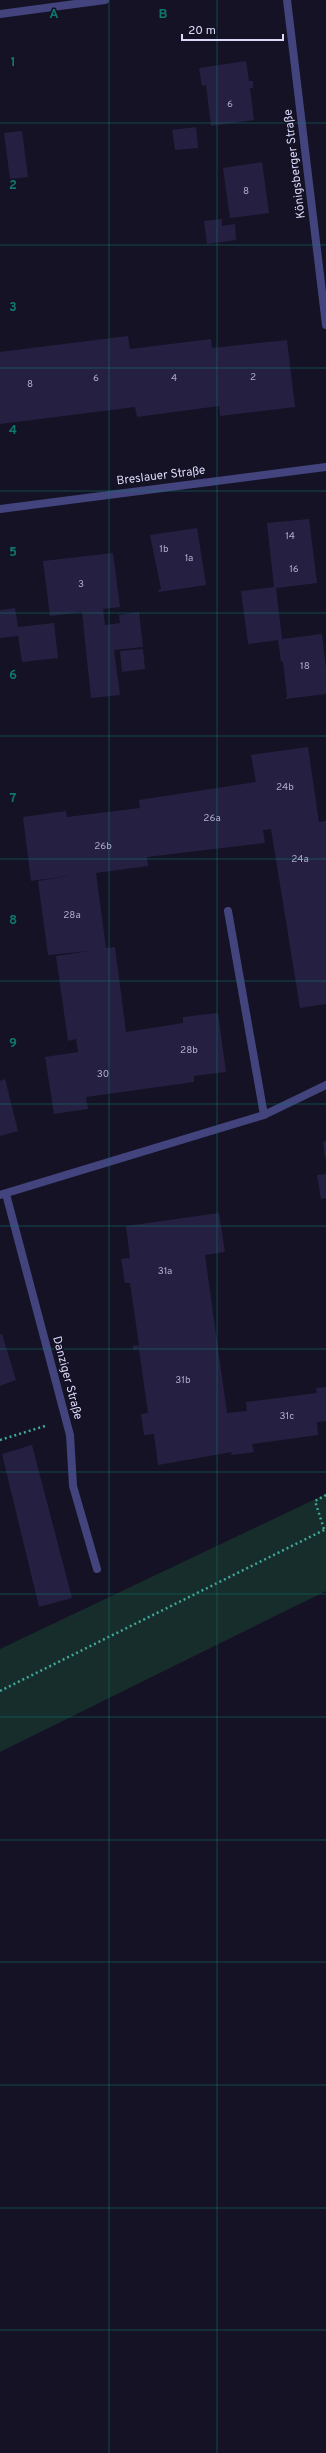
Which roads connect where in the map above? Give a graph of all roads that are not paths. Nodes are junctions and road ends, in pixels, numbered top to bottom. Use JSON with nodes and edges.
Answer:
{"nodes":[{"id":1,"x":105,"y":0,"type":"edge"},
{"id":2,"x":287,"y":0,"type":"edge"},
{"id":3,"x":0,"y":14,"type":"edge"},
{"id":4,"x":326,"y":325,"type":"edge"},
{"id":5,"x":326,"y":467,"type":"edge"},
{"id":6,"x":0,"y":509,"type":"edge"},
{"id":7,"x":228,"y":911,"type":"dead end"},
{"id":8,"x":326,"y":1085,"type":"edge"},
{"id":9,"x":264,"y":1115,"type":"junction"},
{"id":10,"x":3,"y":1195,"type":"edge"},
{"id":11,"x":97,"y":1569,"type":"dead end"}],
"edges":[{"from":1,"to":3,"type":"street"},
{"from":2,"to":4,"type":"street","name":"Königsberger Straße"},
{"from":5,"to":6,"type":"street","name":"Breslauer Straße"},
{"from":7,"to":9,"type":"street"},
{"from":8,"to":9,"type":"street","name":"Danziger Straße"},
{"from":9,"to":10,"type":"street","name":"Danziger Straße"},
{"from":10,"to":11,"type":"street","name":"Danziger Straße"}]}
